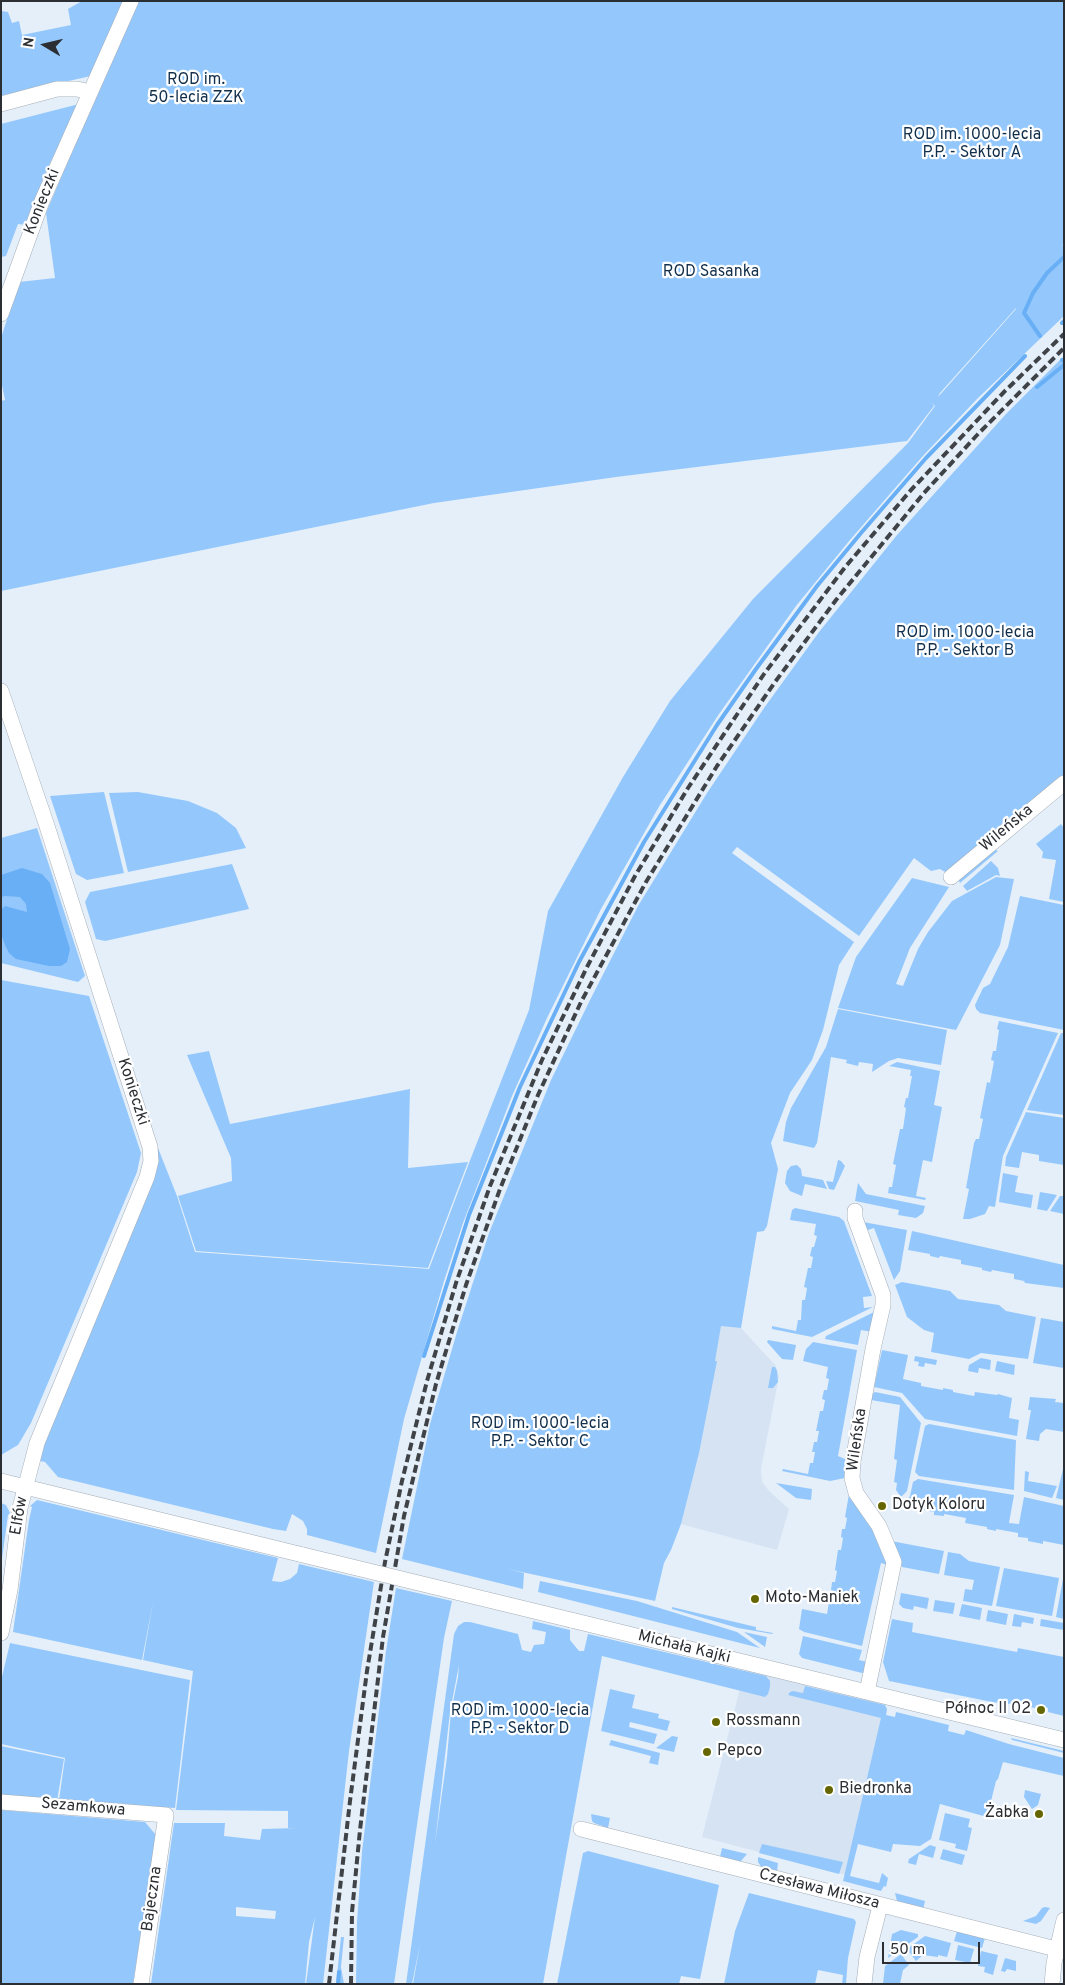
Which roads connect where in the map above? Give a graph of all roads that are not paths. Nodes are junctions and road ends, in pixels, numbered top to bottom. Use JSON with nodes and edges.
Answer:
{"nodes":[{"id":1,"x":131,"y":1,"type":"edge"},
{"id":2,"x":90,"y":92,"type":"junction"},
{"id":3,"x":1,"y":104,"type":"edge"},
{"id":4,"x":1,"y":314,"type":"edge"},
{"id":5,"x":1,"y":690,"type":"edge"},
{"id":6,"x":1064,"y":783,"type":"edge"},
{"id":7,"x":951,"y":877,"type":"dead end"},
{"id":8,"x":855,"y":1211,"type":"dead end"},
{"id":9,"x":1,"y":1481,"type":"edge"},
{"id":10,"x":25,"y":1487,"type":"junction"},
{"id":11,"x":1,"y":1633,"type":"edge"},
{"id":12,"x":867,"y":1692,"type":"junction"},
{"id":13,"x":1064,"y":1740,"type":"edge"},
{"id":14,"x":1,"y":1802,"type":"edge"},
{"id":15,"x":166,"y":1815,"type":"joint"},
{"id":16,"x":581,"y":1829,"type":"dead end"},
{"id":17,"x":880,"y":1906,"type":"junction"},
{"id":18,"x":1064,"y":1920,"type":"edge"},
{"id":19,"x":1060,"y":1950,"type":"edge"},
{"id":20,"x":141,"y":1984,"type":"edge"},
{"id":21,"x":864,"y":1984,"type":"edge"},
{"id":22,"x":1052,"y":1984,"type":"edge"}],
"edges":[{"from":1,"to":2,"type":"street","name":"Konieczki"},
{"from":2,"to":3,"type":"street"},
{"from":2,"to":4,"type":"street","name":"Konieczki"},
{"from":5,"to":10,"type":"street","name":"Konieczki"},
{"from":6,"to":7,"type":"street","name":"Wileńska"},
{"from":8,"to":12,"type":"street","name":"Wileńska"},
{"from":9,"to":10,"type":"street","name":"Michała Kajki"},
{"from":10,"to":11,"type":"street","name":"Elfów"},
{"from":10,"to":12,"type":"street","name":"Michała Kajki","bridge":true},
{"from":12,"to":13,"type":"street","name":"Michała Kajki"},
{"from":14,"to":15,"type":"street","name":"Sezamkowa"},
{"from":15,"to":20,"type":"street","name":"Bajeczna"},
{"from":16,"to":17,"type":"street","name":"Czesława Miłosza"},
{"from":17,"to":19,"type":"street","name":"Czesława Miłosza"},
{"from":17,"to":21,"type":"street"},
{"from":18,"to":19,"type":"street"},
{"from":19,"to":22,"type":"street"}]}
